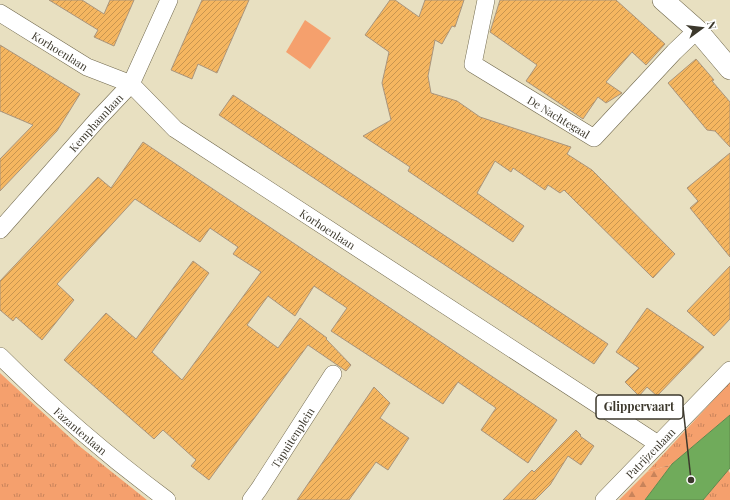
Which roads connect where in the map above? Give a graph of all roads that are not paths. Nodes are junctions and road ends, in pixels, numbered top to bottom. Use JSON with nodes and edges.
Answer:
{"nodes":[{"id":1,"x":169,"y":0,"type":"edge"},
{"id":2,"x":486,"y":0,"type":"edge"},
{"id":3,"x":664,"y":0,"type":"edge"},
{"id":4,"x":0,"y":13,"type":"edge"},
{"id":5,"x":697,"y":30,"type":"junction"},
{"id":6,"x":730,"y":69,"type":"edge"},
{"id":7,"x":131,"y":84,"type":"junction"},
{"id":8,"x":0,"y":230,"type":"edge"},
{"id":9,"x":0,"y":356,"type":"edge"},
{"id":10,"x":730,"y":370,"type":"edge"},
{"id":11,"x":333,"y":374,"type":"dead end"},
{"id":12,"x":658,"y":444,"type":"junction"},
{"id":13,"x":167,"y":500,"type":"edge"},
{"id":14,"x":250,"y":500,"type":"edge"},
{"id":15,"x":604,"y":500,"type":"edge"}],
"edges":[{"from":1,"to":7,"type":"street","name":"Kemphaanlaan"},
{"from":2,"to":5,"type":"street","name":"De Nachtegaal"},
{"from":3,"to":5,"type":"street"},
{"from":4,"to":7,"type":"street","name":"Korhoenlaan"},
{"from":5,"to":6,"type":"street"},
{"from":7,"to":8,"type":"street","name":"Kemphaanlaan"},
{"from":7,"to":12,"type":"street","name":"Korhoenlaan"},
{"from":9,"to":13,"type":"street","name":"Fazantenlaan"},
{"from":10,"to":12,"type":"street","name":"Patrijzenlaan"},
{"from":11,"to":14,"type":"street","name":"Tapuitenplein"},
{"from":12,"to":15,"type":"street","name":"Patrijzenlaan"}]}
